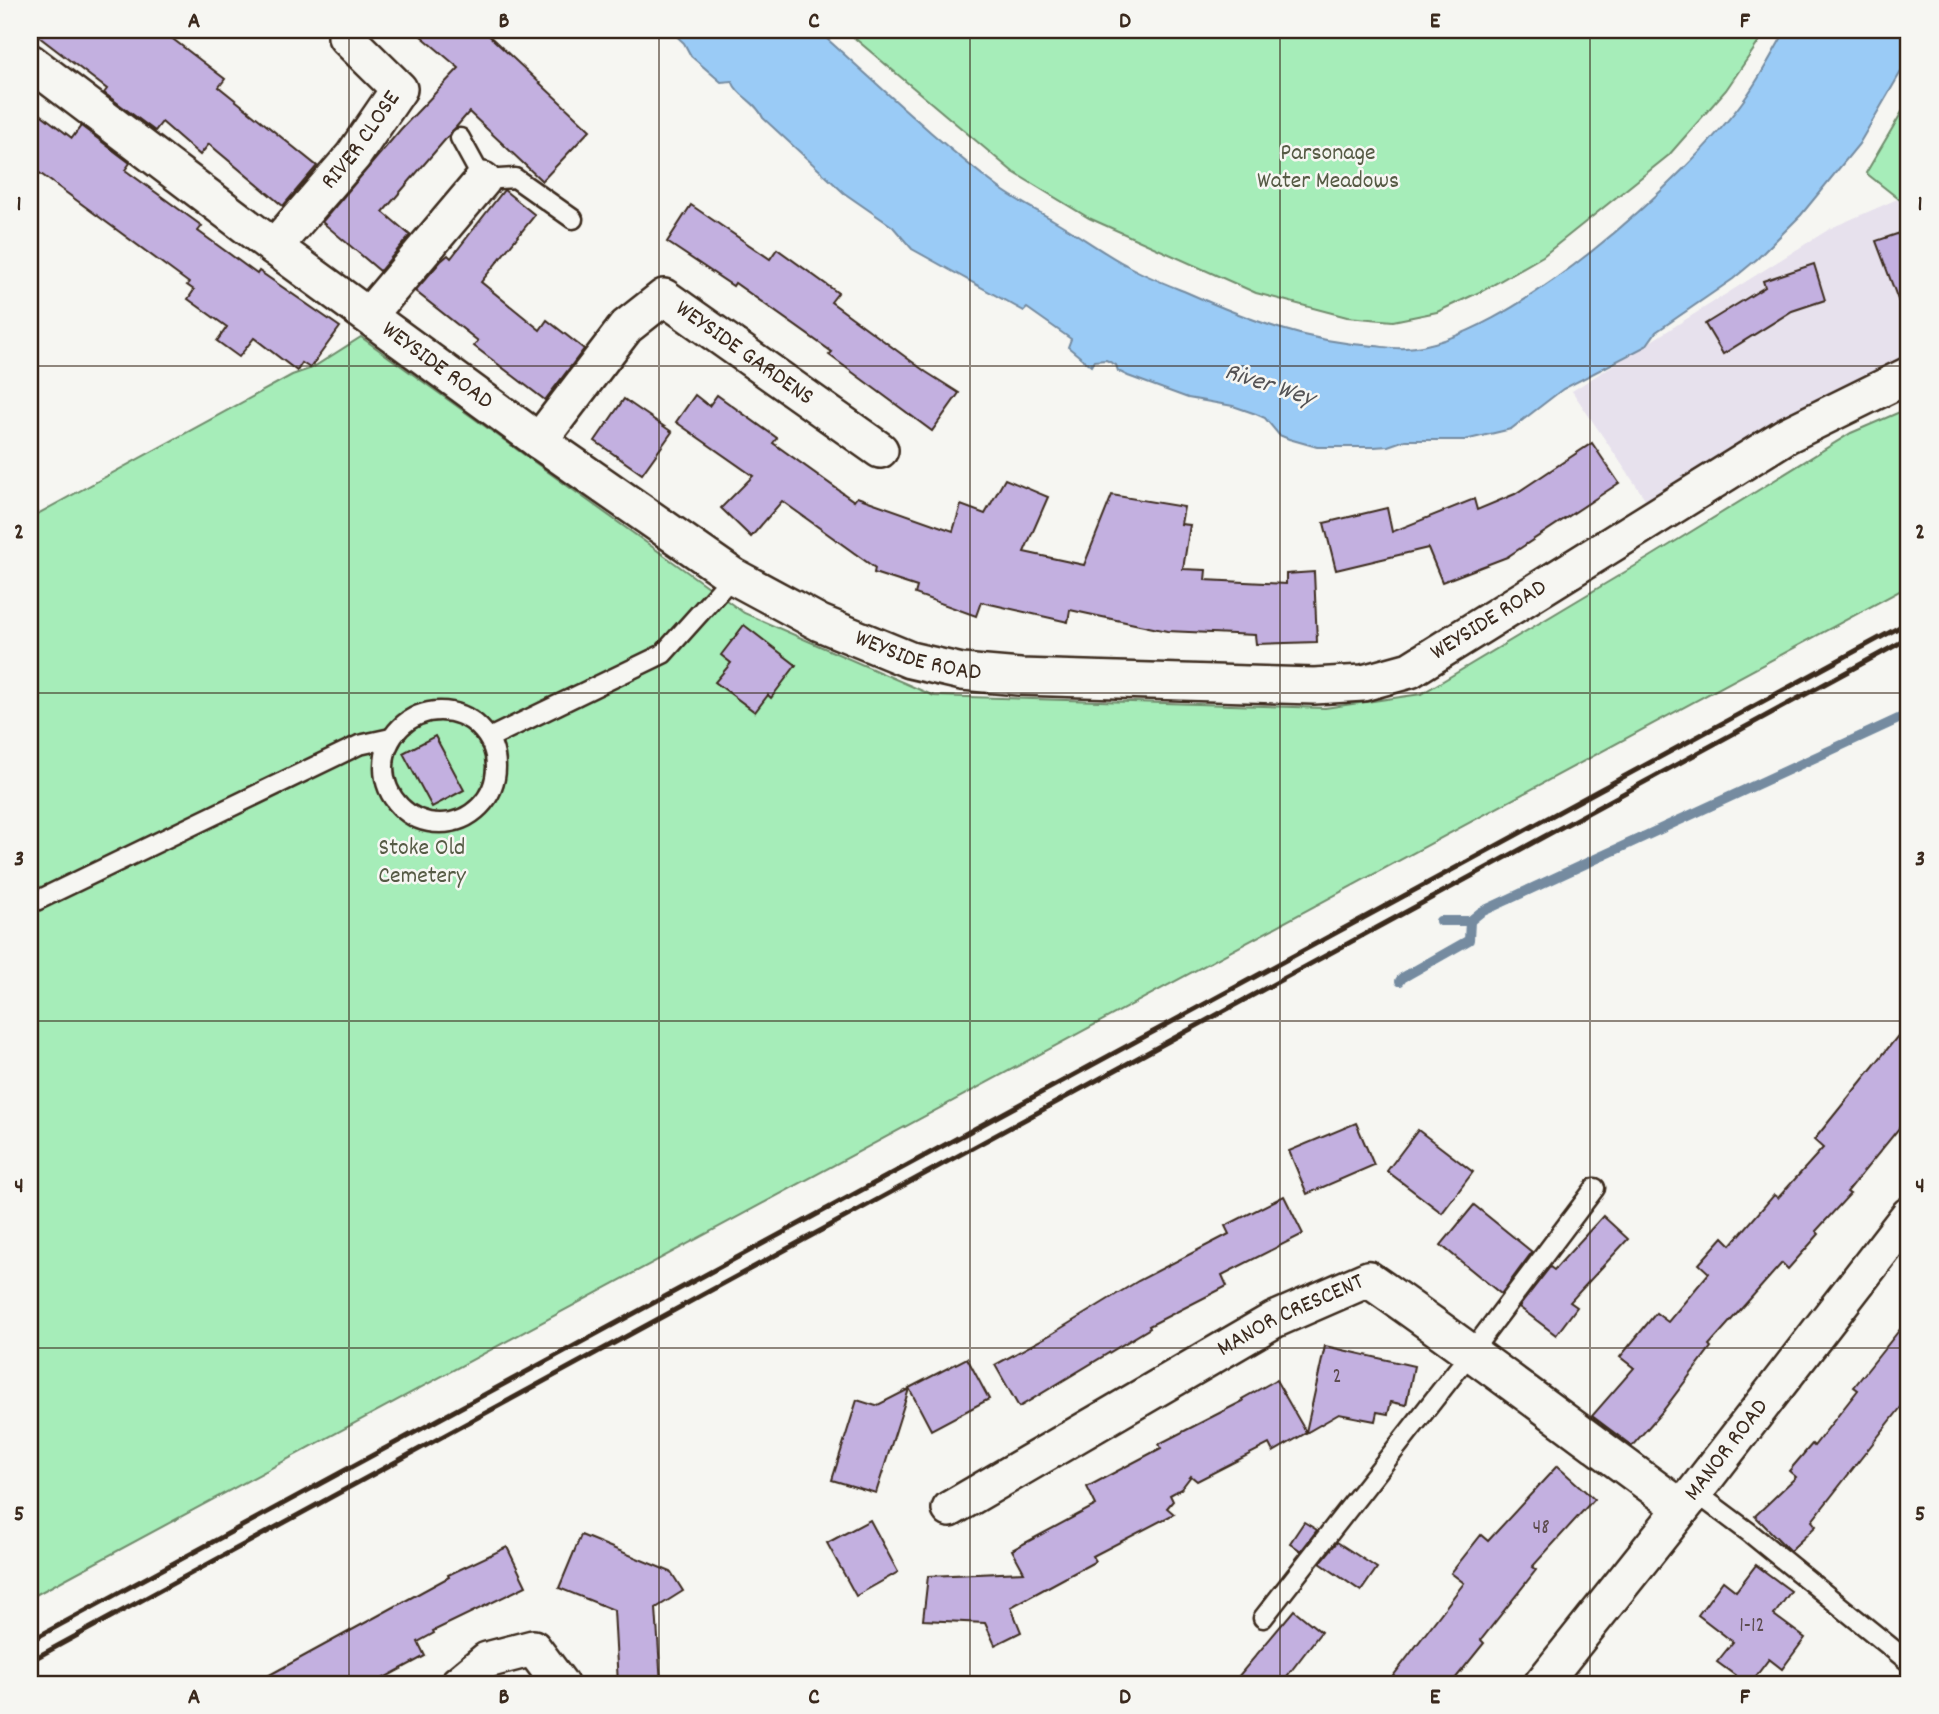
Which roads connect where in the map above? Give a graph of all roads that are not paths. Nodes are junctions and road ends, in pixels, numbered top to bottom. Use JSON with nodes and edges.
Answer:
{"nodes":[{"id":1,"x":346,"y":37,"type":"dead end"},
{"id":2,"x":30,"y":62,"type":"edge"},
{"id":3,"x":460,"y":138,"type":"dead end"},
{"id":4,"x":483,"y":180,"type":"junction"},
{"id":5,"x":573,"y":219,"type":"dead end"},
{"id":6,"x":274,"y":247,"type":"junction"},
{"id":7,"x":369,"y":315,"type":"junction"},
{"id":8,"x":1909,"y":375,"type":"edge"},
{"id":9,"x":539,"y":441,"type":"junction"},
{"id":10,"x":880,"y":450,"type":"dead end"},
{"id":11,"x":733,"y":576,"type":"junction"},
{"id":12,"x":391,"y":737,"type":"junction"},
{"id":13,"x":489,"y":738,"type":"junction"},
{"id":14,"x":30,"y":904,"type":"edge"},
{"id":15,"x":1595,"y":1188,"type":"dead end"},
{"id":16,"x":1909,"y":1215,"type":"edge"},
{"id":17,"x":1472,"y":1351,"type":"junction"},
{"id":18,"x":1689,"y":1500,"type":"junction"},
{"id":19,"x":950,"y":1508,"type":"dead end"},
{"id":20,"x":1263,"y":1618,"type":"dead end"},
{"id":21,"x":1909,"y":1662,"type":"edge"},
{"id":22,"x":458,"y":1684,"type":"edge"},
{"id":23,"x":560,"y":1684,"type":"edge"},
{"id":24,"x":1542,"y":1684,"type":"edge"}],
"edges":[{"from":1,"to":6,"type":"street","name":"RIVER CLOSE"},
{"from":2,"to":6,"type":"street","name":"WEYSIDE ROAD"},
{"from":3,"to":4,"type":"lane"},
{"from":4,"to":5,"type":"lane"},
{"from":4,"to":7,"type":"street"},
{"from":6,"to":7,"type":"street","name":"WEYSIDE ROAD"},
{"from":7,"to":9,"type":"street","name":"WEYSIDE ROAD"},
{"from":8,"to":11,"type":"street","name":"WEYSIDE ROAD"},
{"from":9,"to":10,"type":"street","name":"WEYSIDE GARDENS"},
{"from":9,"to":11,"type":"street","name":"WEYSIDE ROAD"},
{"from":11,"to":13,"type":"lane"},
{"from":12,"to":13,"type":"lane"},
{"from":12,"to":13,"type":"lane"},
{"from":12,"to":14,"type":"lane"},
{"from":15,"to":17,"type":"lane"},
{"from":16,"to":18,"type":"street","name":"MANOR ROAD"},
{"from":17,"to":18,"type":"street","name":"MANOR CRESCENT"},
{"from":17,"to":19,"type":"street","name":"MANOR CRESCENT"},
{"from":17,"to":20,"type":"lane"},
{"from":18,"to":21,"type":"lane"},
{"from":18,"to":24,"type":"street","name":"MANOR ROAD"},
{"from":22,"to":23,"type":"street"}]}
